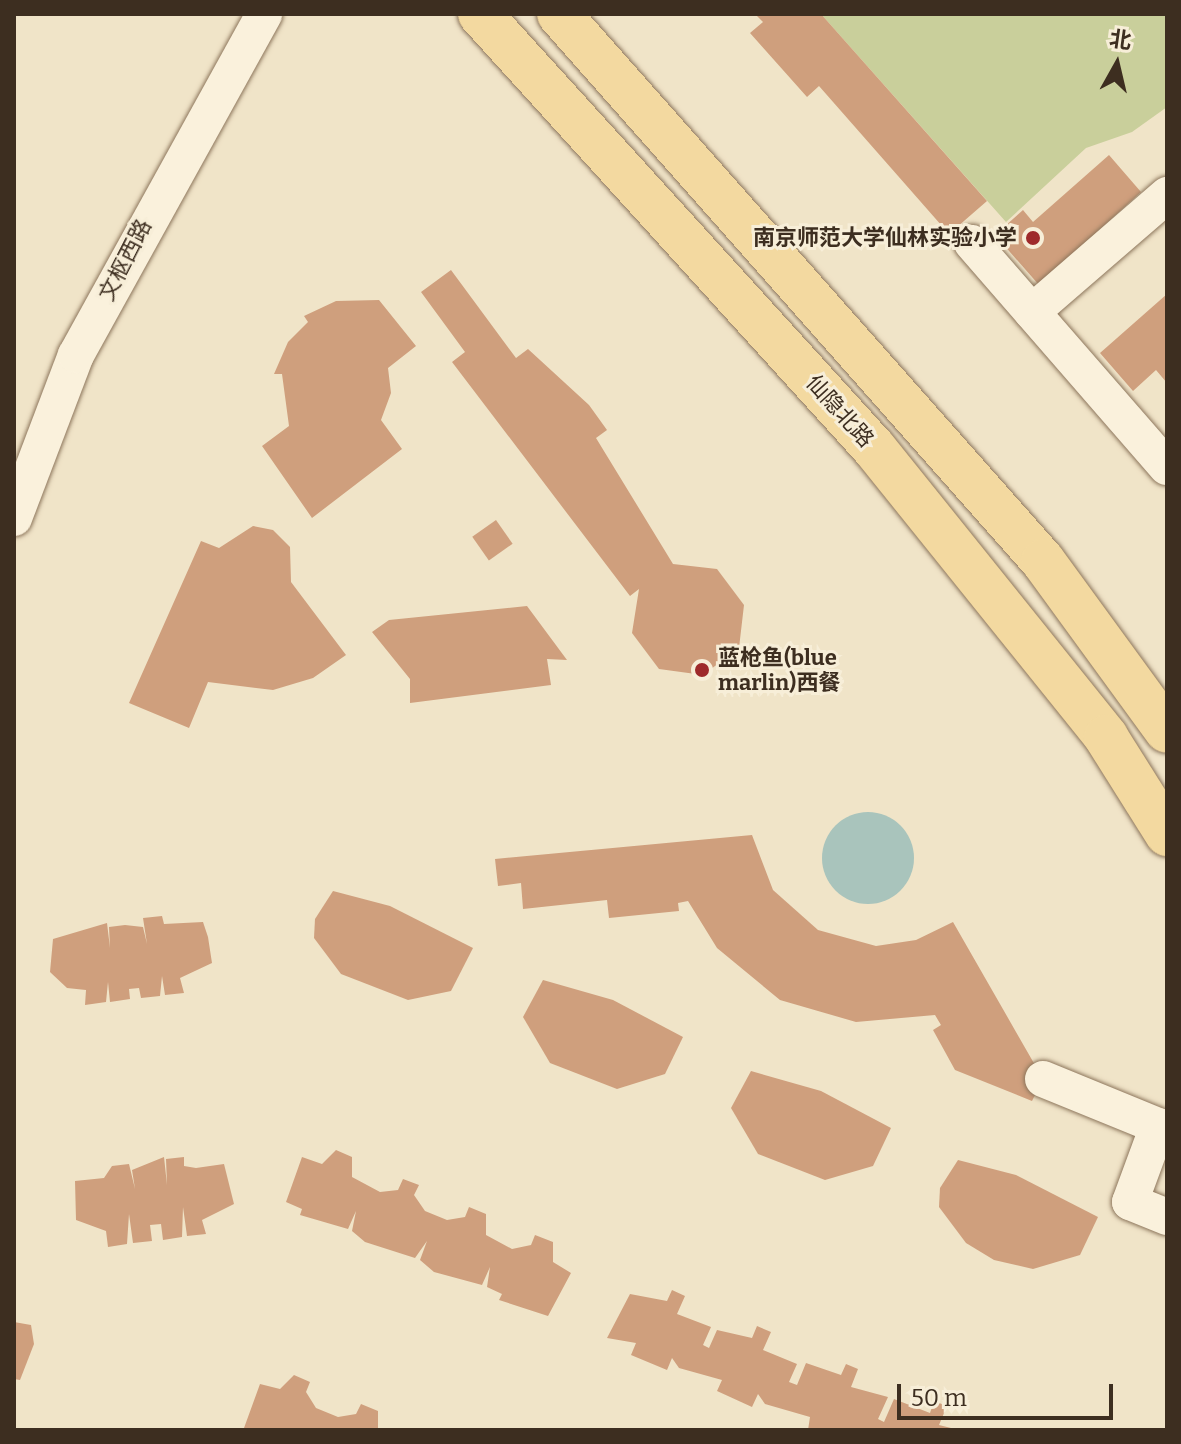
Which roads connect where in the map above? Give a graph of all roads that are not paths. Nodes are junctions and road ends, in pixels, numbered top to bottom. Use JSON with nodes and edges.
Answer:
{"nodes":[{"id":1,"x":264,"y":14,"type":"edge"},
{"id":2,"x":480,"y":14,"type":"edge"},
{"id":3,"x":559,"y":14,"type":"edge"},
{"id":4,"x":1167,"y":195,"type":"edge"},
{"id":5,"x":972,"y":243,"type":"dead end"},
{"id":6,"x":1032,"y":312,"type":"junction"},
{"id":7,"x":1167,"y":467,"type":"edge"},
{"id":8,"x":14,"y":518,"type":"edge"},
{"id":9,"x":1167,"y":731,"type":"edge"},
{"id":10,"x":1167,"y":834,"type":"edge"},
{"id":11,"x":1043,"y":1079,"type":"dead end"},
{"id":12,"x":1167,"y":1217,"type":"edge"}],
"edges":[{"from":1,"to":8,"type":"street","name":"文枢西路"},
{"from":2,"to":10,"type":"main road","name":"仙隐北路"},
{"from":3,"to":9,"type":"main road"},
{"from":4,"to":6,"type":"street"},
{"from":5,"to":6,"type":"street"},
{"from":6,"to":7,"type":"street"},
{"from":11,"to":12,"type":"street"}]}
